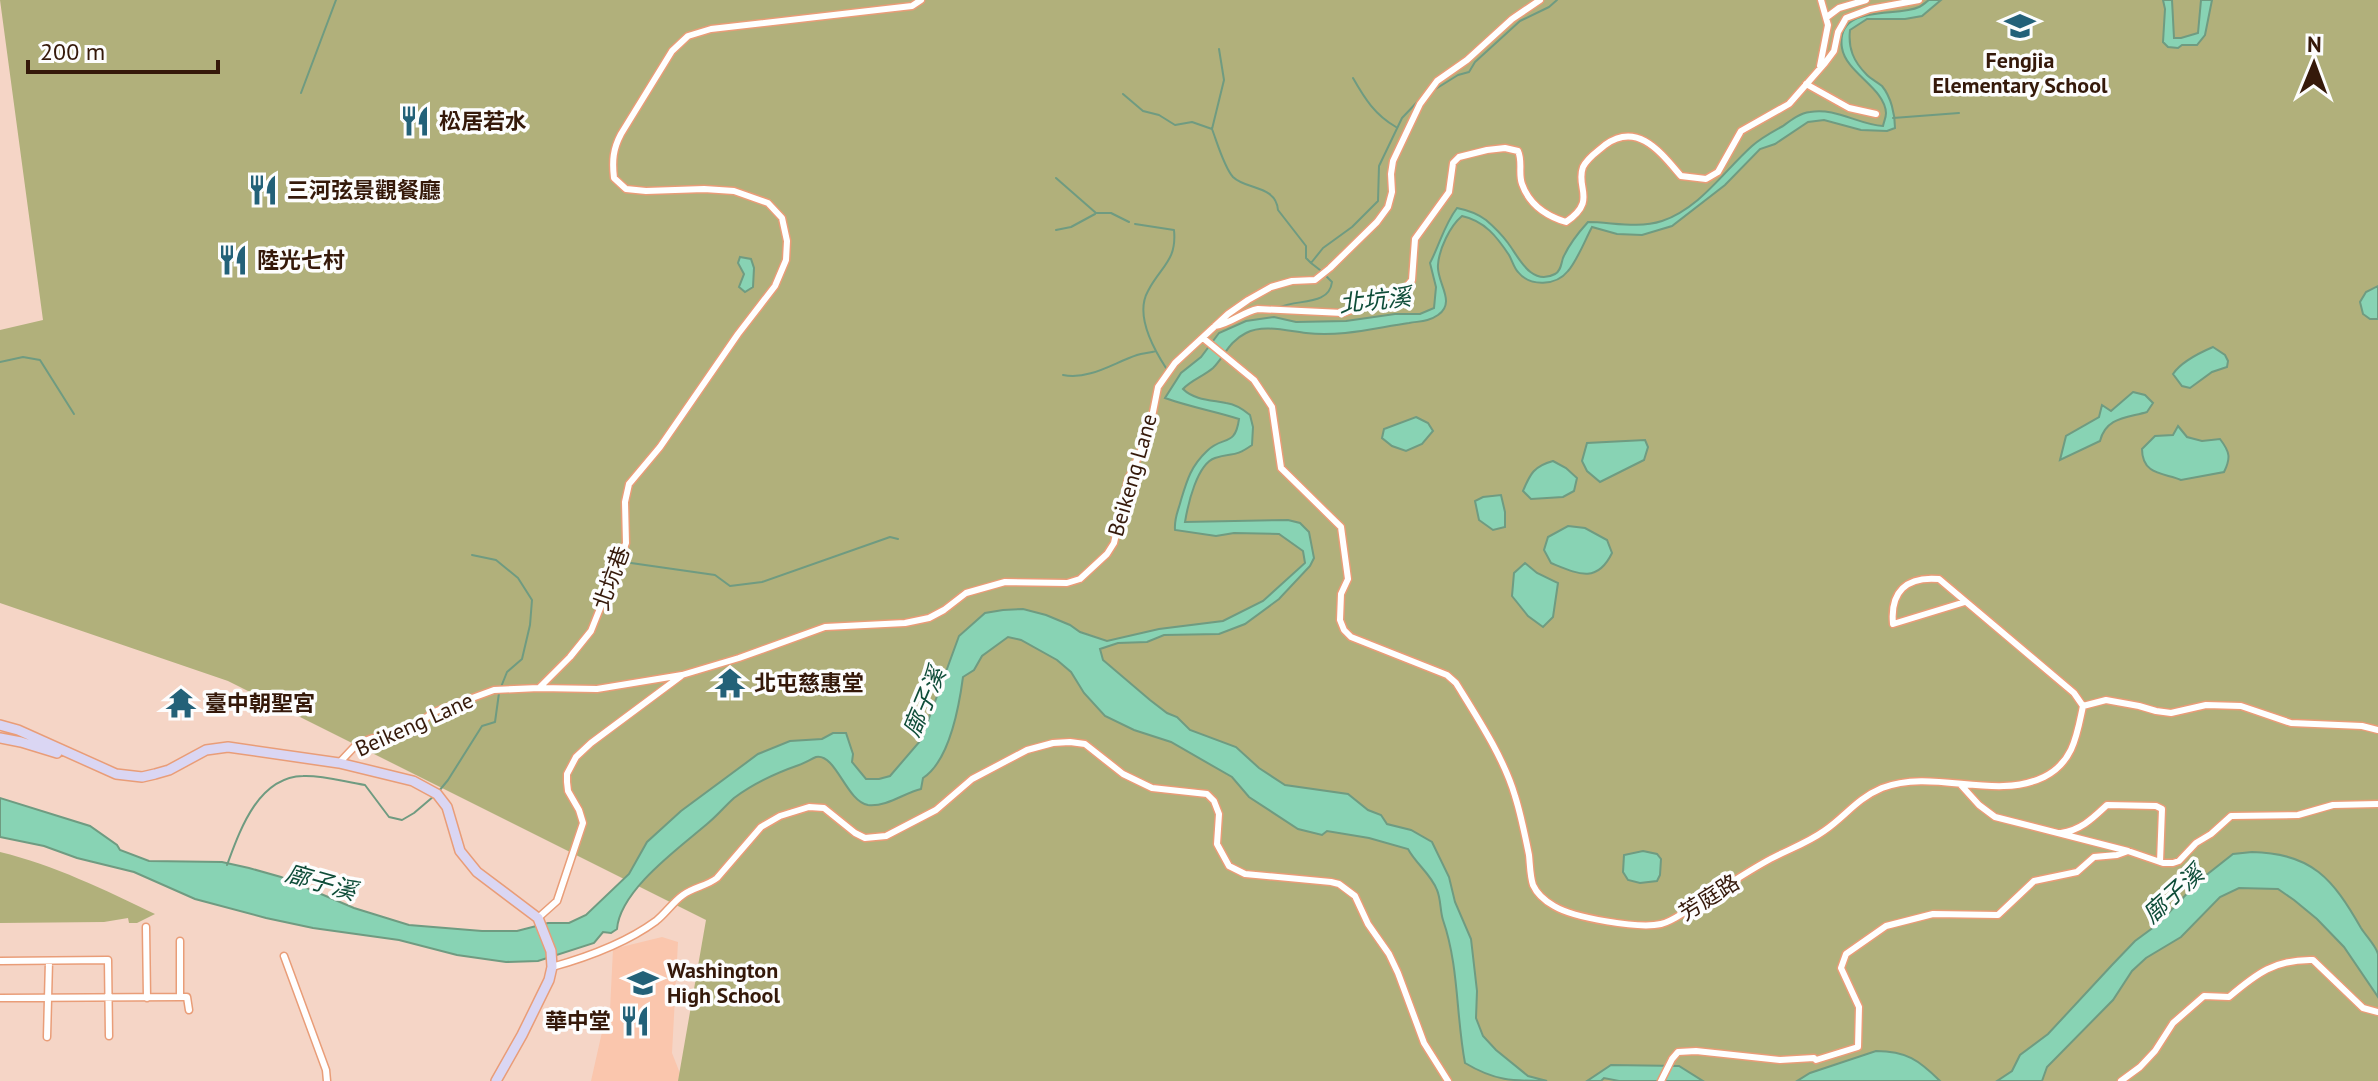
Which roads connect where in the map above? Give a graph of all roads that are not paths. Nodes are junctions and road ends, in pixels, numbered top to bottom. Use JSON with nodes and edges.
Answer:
{"nodes":[{"id":1,"x":921,"y":0,"type":"edge"},
{"id":2,"x":1821,"y":0,"type":"edge"},
{"id":3,"x":1866,"y":0,"type":"edge"},
{"id":4,"x":1919,"y":0,"type":"edge"},
{"id":5,"x":1534,"y":2,"type":"edge"},
{"id":6,"x":1827,"y":17,"type":"junction"},
{"id":7,"x":1820,"y":69,"type":"junction"},
{"id":8,"x":1806,"y":84,"type":"junction"},
{"id":9,"x":1876,"y":114,"type":"dead end"},
{"id":10,"x":1215,"y":326,"type":"junction"},
{"id":11,"x":1203,"y":338,"type":"junction"},
{"id":12,"x":1965,"y":602,"type":"junction"},
{"id":13,"x":682,"y":675,"type":"junction"},
{"id":14,"x":539,"y":688,"type":"junction"},
{"id":15,"x":2083,"y":706,"type":"junction"},
{"id":16,"x":0,"y":725,"type":"edge"},
{"id":17,"x":2378,"y":730,"type":"edge"},
{"id":18,"x":0,"y":738,"type":"edge"},
{"id":19,"x":339,"y":763,"type":"junction"},
{"id":20,"x":98,"y":767,"type":"junction"},
{"id":21,"x":1960,"y":784,"type":"junction"},
{"id":22,"x":2378,"y":804,"type":"edge"},
{"id":23,"x":2058,"y":833,"type":"junction"},
{"id":24,"x":2128,"y":851,"type":"junction"},
{"id":25,"x":2160,"y":862,"type":"junction"},
{"id":26,"x":539,"y":920,"type":"junction"},
{"id":27,"x":146,"y":927,"type":"dead end"},
{"id":28,"x":180,"y":941,"type":"dead end"},
{"id":29,"x":284,"y":956,"type":"dead end"},
{"id":30,"x":0,"y":961,"type":"edge"},
{"id":31,"x":49,"y":961,"type":"junction"},
{"id":32,"x":552,"y":965,"type":"junction"},
{"id":33,"x":180,"y":997,"type":"junction"},
{"id":34,"x":0,"y":998,"type":"edge"},
{"id":35,"x":48,"y":998,"type":"junction"},
{"id":36,"x":108,"y":998,"type":"junction"},
{"id":37,"x":147,"y":998,"type":"junction"},
{"id":38,"x":189,"y":1010,"type":"dead end"},
{"id":39,"x":2378,"y":1012,"type":"edge"},
{"id":40,"x":109,"y":1036,"type":"dead end"},
{"id":41,"x":47,"y":1037,"type":"dead end"},
{"id":42,"x":327,"y":1081,"type":"edge"},
{"id":43,"x":496,"y":1081,"type":"edge"},
{"id":44,"x":1448,"y":1081,"type":"edge"},
{"id":45,"x":1661,"y":1081,"type":"edge"},
{"id":46,"x":2121,"y":1081,"type":"edge"}],
"edges":[{"from":1,"to":14,"type":"street","name":"北坑巷"},
{"from":2,"to":6,"type":"street"},
{"from":3,"to":6,"type":"street"},
{"from":4,"to":7,"type":"street"},
{"from":5,"to":10,"type":"street","name":"Beikeng Lane"},
{"from":6,"to":7,"type":"street"},
{"from":7,"to":8,"type":"street"},
{"from":8,"to":9,"type":"street"},
{"from":8,"to":10,"type":"street"},
{"from":10,"to":11,"type":"street","name":"Beikeng Lane"},
{"from":11,"to":13,"type":"street","name":"Beikeng Lane"},
{"from":11,"to":21,"type":"street","name":"芳庭路"},
{"from":12,"to":12,"type":"street"},
{"from":12,"to":15,"type":"street"},
{"from":13,"to":14,"type":"street","name":"Beikeng Lane"},
{"from":13,"to":26,"type":"street"},
{"from":14,"to":19,"type":"street","name":"Beikeng Lane"},
{"from":15,"to":17,"type":"street"},
{"from":15,"to":21,"type":"street","name":"芳庭路"},
{"from":16,"to":20,"type":"main road"},
{"from":18,"to":20,"type":"main road"},
{"from":19,"to":20,"type":"main road"},
{"from":19,"to":26,"type":"main road"},
{"from":21,"to":23,"type":"street"},
{"from":22,"to":25,"type":"street"},
{"from":23,"to":24,"type":"street"},
{"from":23,"to":25,"type":"street"},
{"from":24,"to":25,"type":"street"},
{"from":24,"to":45,"type":"street"},
{"from":26,"to":32,"type":"main road"},
{"from":27,"to":37,"type":"street"},
{"from":28,"to":33,"type":"street"},
{"from":29,"to":42,"type":"street"},
{"from":30,"to":31,"type":"street"},
{"from":31,"to":35,"type":"street"},
{"from":31,"to":36,"type":"street"},
{"from":32,"to":43,"type":"main road"},
{"from":32,"to":44,"type":"street"},
{"from":33,"to":37,"type":"street"},
{"from":33,"to":38,"type":"street"},
{"from":34,"to":35,"type":"street"},
{"from":35,"to":36,"type":"street"},
{"from":35,"to":41,"type":"street"},
{"from":36,"to":37,"type":"street"},
{"from":36,"to":40,"type":"street"},
{"from":39,"to":46,"type":"street"}]}
